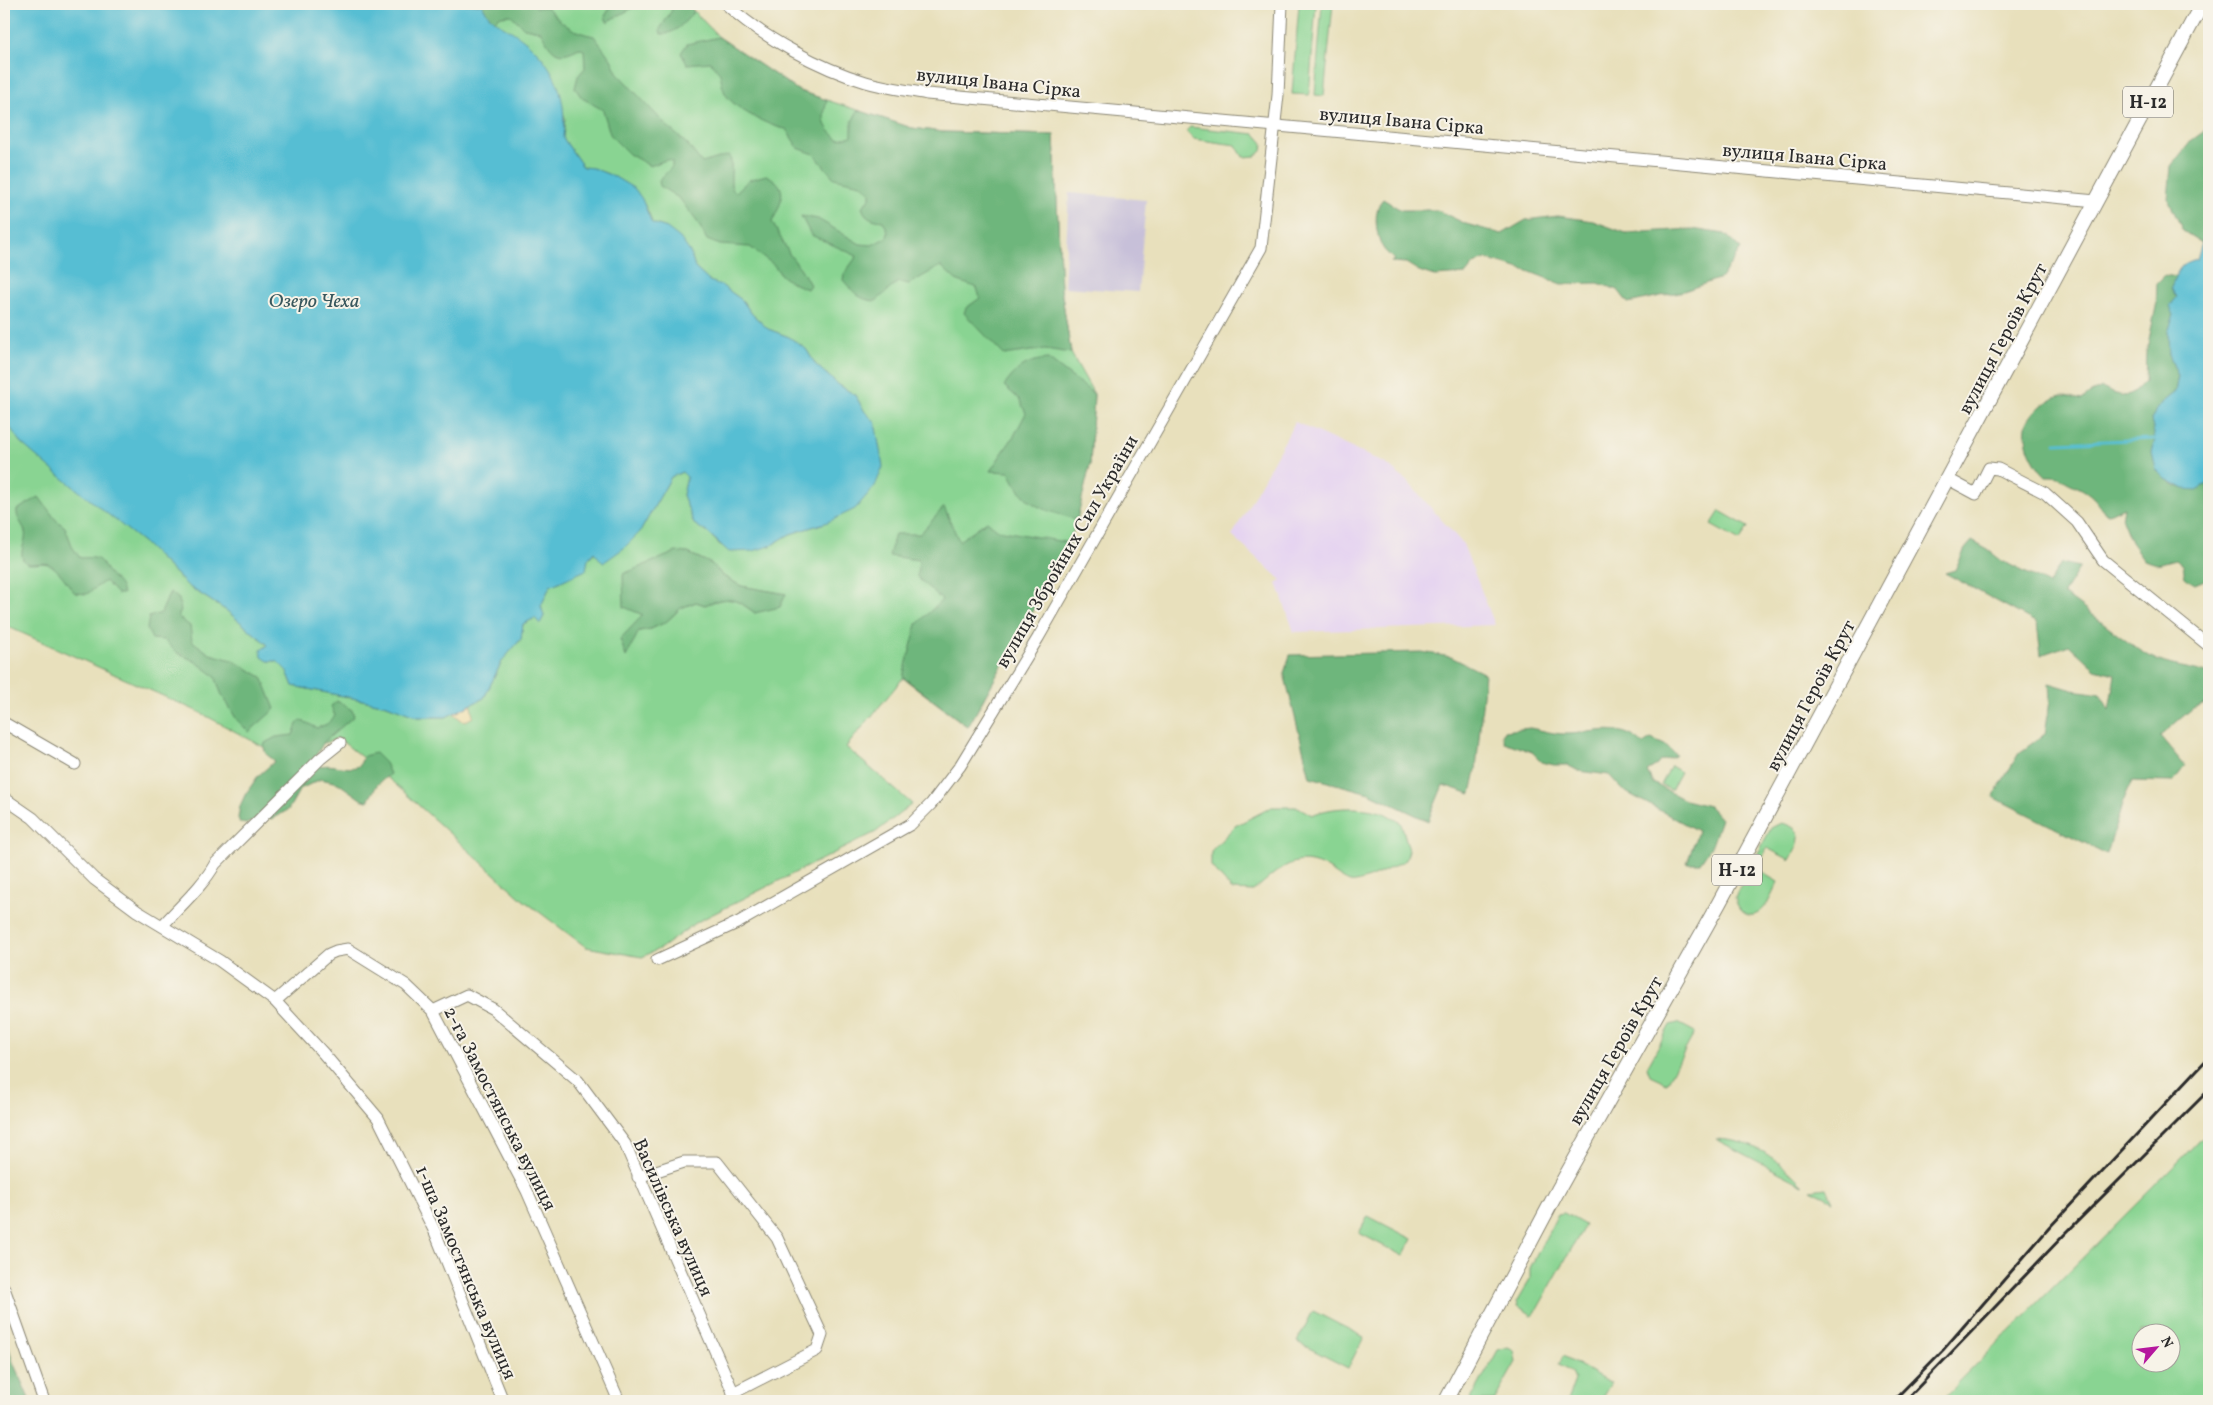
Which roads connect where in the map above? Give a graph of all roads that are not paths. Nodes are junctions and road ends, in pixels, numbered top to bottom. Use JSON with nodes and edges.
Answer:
{"nodes":[{"id":1,"x":726,"y":4,"type":"edge"},
{"id":2,"x":1282,"y":4,"type":"edge"},
{"id":3,"x":2202,"y":4,"type":"edge"},
{"id":4,"x":1274,"y":125,"type":"junction"},
{"id":5,"x":2096,"y":200,"type":"junction"},
{"id":6,"x":1948,"y":479,"type":"junction"},
{"id":7,"x":2209,"y":646,"type":"edge"},
{"id":8,"x":4,"y":723,"type":"edge"},
{"id":9,"x":340,"y":743,"type":"dead end"},
{"id":10,"x":75,"y":764,"type":"dead end"},
{"id":11,"x":4,"y":798,"type":"edge"},
{"id":12,"x":163,"y":925,"type":"junction"},
{"id":13,"x":656,"y":960,"type":"dead end"},
{"id":14,"x":275,"y":1001,"type":"junction"},
{"id":15,"x":433,"y":1011,"type":"junction"},
{"id":16,"x":638,"y":1177,"type":"junction"},
{"id":17,"x":4,"y":1288,"type":"edge"},
{"id":18,"x":735,"y":1397,"type":"edge"},
{"id":19,"x":44,"y":1401,"type":"edge"},
{"id":20,"x":503,"y":1401,"type":"edge"},
{"id":21,"x":619,"y":1401,"type":"edge"},
{"id":22,"x":1446,"y":1401,"type":"edge"}],
"edges":[{"from":1,"to":4,"type":"street","name":"вулиця Івана Сірка"},
{"from":2,"to":4,"type":"street","name":"вулиця Збройних Сил України"},
{"from":3,"to":5,"type":"main road","name":"вулиця Героїв Крут","number":"Н-12"},
{"from":4,"to":5,"type":"street","name":"вулиця Івана Сірка"},
{"from":4,"to":13,"type":"street","name":"вулиця Збройних Сил України"},
{"from":5,"to":6,"type":"main road","name":"вулиця Героїв Крут","number":"Н-12"},
{"from":6,"to":7,"type":"street"},
{"from":6,"to":22,"type":"main road","name":"вулиця Героїв Крут","number":"Н-12"},
{"from":8,"to":10,"type":"street"},
{"from":9,"to":12,"type":"street"},
{"from":11,"to":12,"type":"street","name":"1-ша Замостянська вулиця"},
{"from":12,"to":14,"type":"street","name":"1-ша Замостянська вулиця"},
{"from":14,"to":15,"type":"street","name":"2-га Замостянська вулиця"},
{"from":14,"to":20,"type":"street","name":"1-ша Замостянська вулиця"},
{"from":15,"to":16,"type":"street","name":"Василівська вулиця"},
{"from":15,"to":21,"type":"street","name":"2-га Замостянська вулиця"},
{"from":16,"to":18,"type":"street","name":"Василівська вулиця"},
{"from":16,"to":18,"type":"street"},
{"from":17,"to":19,"type":"street"}]}
